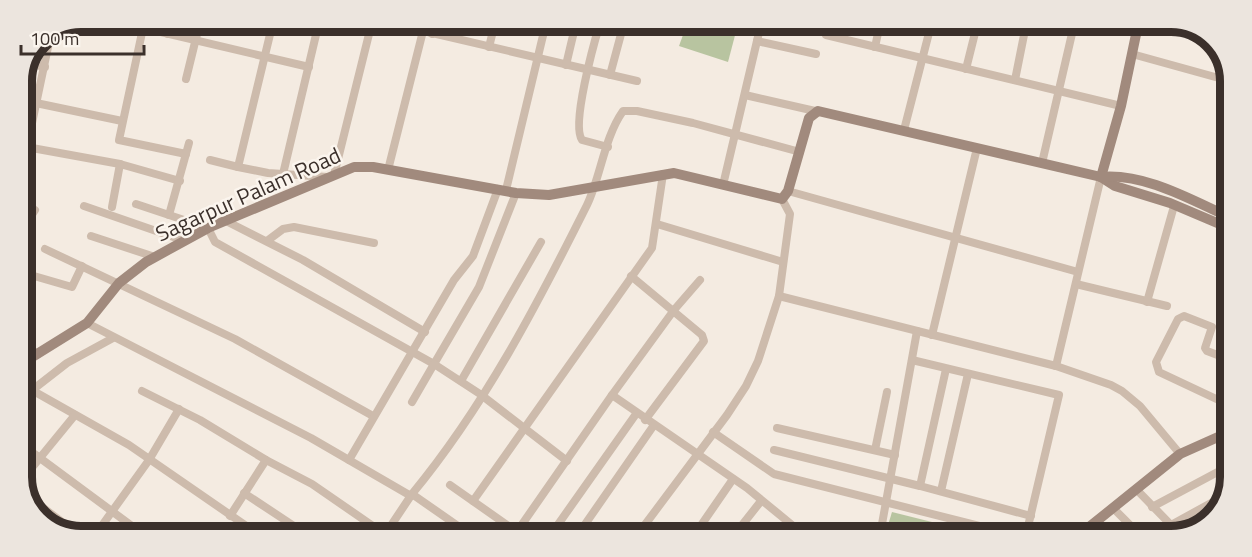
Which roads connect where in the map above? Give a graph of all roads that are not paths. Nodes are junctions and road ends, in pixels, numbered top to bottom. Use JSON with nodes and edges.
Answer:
{"nodes":[{"id":1,"x":141,"y":32,"type":"edge"},
{"id":2,"x":163,"y":32,"type":"edge"},
{"id":3,"x":198,"y":32,"type":"edge"},
{"id":4,"x":270,"y":32,"type":"edge"},
{"id":5,"x":317,"y":32,"type":"edge"},
{"id":6,"x":369,"y":32,"type":"edge"},
{"id":7,"x":423,"y":32,"type":"edge"},
{"id":8,"x":493,"y":32,"type":"edge"},
{"id":9,"x":544,"y":32,"type":"edge"},
{"id":10,"x":574,"y":32,"type":"edge"},
{"id":11,"x":597,"y":32,"type":"edge"},
{"id":12,"x":622,"y":32,"type":"edge"},
{"id":13,"x":760,"y":32,"type":"edge"},
{"id":14,"x":827,"y":32,"type":"edge"},
{"id":15,"x":878,"y":32,"type":"edge"},
{"id":16,"x":929,"y":32,"type":"edge"},
{"id":17,"x":975,"y":32,"type":"edge"},
{"id":18,"x":1025,"y":32,"type":"edge"},
{"id":19,"x":1072,"y":32,"type":"edge"},
{"id":20,"x":1137,"y":32,"type":"edge"},
{"id":21,"x":168,"y":33,"type":"joint"},
{"id":22,"x":427,"y":33,"type":"junction"},
{"id":23,"x":196,"y":40,"type":"junction"},
{"id":24,"x":758,"y":41,"type":"junction"},
{"id":25,"x":49,"y":43,"type":"edge"},
{"id":26,"x":875,"y":47,"type":"junction"},
{"id":27,"x":489,"y":48,"type":"junction"},
{"id":28,"x":816,"y":54,"type":"dead end"},
{"id":29,"x":1132,"y":54,"type":"junction"},
{"id":30,"x":264,"y":56,"type":"junction"},
{"id":31,"x":922,"y":58,"type":"junction"},
{"id":32,"x":538,"y":59,"type":"junction"},
{"id":33,"x":34,"y":64,"type":"edge"},
{"id":34,"x":566,"y":65,"type":"junction"},
{"id":35,"x":45,"y":67,"type":"junction"},
{"id":36,"x":309,"y":67,"type":"junction"},
{"id":37,"x":966,"y":69,"type":"junction"},
{"id":38,"x":586,"y":70,"type":"junction"},
{"id":39,"x":610,"y":75,"type":"junction"},
{"id":40,"x":1220,"y":78,"type":"edge"},
{"id":41,"x":186,"y":79,"type":"dead end"},
{"id":42,"x":1015,"y":80,"type":"junction"},
{"id":43,"x":637,"y":81,"type":"dead end"},
{"id":44,"x":1058,"y":91,"type":"junction"},
{"id":45,"x":745,"y":95,"type":"junction"},
{"id":46,"x":36,"y":103,"type":"junction"},
{"id":47,"x":1121,"y":106,"type":"junction"},
{"id":48,"x":815,"y":111,"type":"junction"},
{"id":49,"x":32,"y":118,"type":"edge"},
{"id":50,"x":122,"y":121,"type":"junction"},
{"id":51,"x":904,"y":130,"type":"junction"},
{"id":52,"x":736,"y":135,"type":"junction"},
{"id":53,"x":189,"y":143,"type":"dead end"},
{"id":54,"x":608,"y":147,"type":"junction"},
{"id":55,"x":32,"y":148,"type":"edge"},
{"id":56,"x":977,"y":148,"type":"junction"},
{"id":57,"x":800,"y":152,"type":"junction"},
{"id":58,"x":186,"y":154,"type":"junction"},
{"id":59,"x":210,"y":160,"type":"dead end"},
{"id":60,"x":1042,"y":163,"type":"junction"},
{"id":61,"x":120,"y":164,"type":"junction"},
{"id":62,"x":238,"y":167,"type":"junction"},
{"id":63,"x":388,"y":170,"type":"junction"},
{"id":64,"x":283,"y":174,"type":"junction"},
{"id":65,"x":663,"y":174,"type":"junction"},
{"id":66,"x":332,"y":176,"type":"junction"},
{"id":67,"x":1101,"y":177,"type":"junction"},
{"id":68,"x":180,"y":181,"type":"junction"},
{"id":69,"x":723,"y":185,"type":"junction"},
{"id":70,"x":595,"y":188,"type":"junction"},
{"id":71,"x":507,"y":191,"type":"junction"},
{"id":72,"x":781,"y":196,"type":"junction"},
{"id":73,"x":136,"y":204,"type":"dead end"},
{"id":74,"x":84,"y":206,"type":"dead end"},
{"id":75,"x":1174,"y":206,"type":"junction"},
{"id":76,"x":112,"y":207,"type":"dead end"},
{"id":77,"x":35,"y":210,"type":"dead end"},
{"id":78,"x":1220,"y":213,"type":"edge"},
{"id":79,"x":32,"y":214,"type":"edge"},
{"id":80,"x":169,"y":215,"type":"junction"},
{"id":81,"x":226,"y":220,"type":"junction"},
{"id":82,"x":657,"y":224,"type":"junction"},
{"id":83,"x":1220,"y":224,"type":"edge"},
{"id":84,"x":208,"y":228,"type":"junction"},
{"id":85,"x":91,"y":236,"type":"dead end"},
{"id":86,"x":956,"y":237,"type":"junction"},
{"id":87,"x":185,"y":241,"type":"junction"},
{"id":88,"x":267,"y":241,"type":"junction"},
{"id":89,"x":541,"y":242,"type":"dead end"},
{"id":90,"x":374,"y":243,"type":"dead end"},
{"id":91,"x":45,"y":249,"type":"dead end"},
{"id":92,"x":155,"y":257,"type":"junction"},
{"id":93,"x":783,"y":262,"type":"junction"},
{"id":94,"x":82,"y":266,"type":"junction"},
{"id":95,"x":1078,"y":272,"type":"junction"},
{"id":96,"x":34,"y":276,"type":"dead end"},
{"id":97,"x":631,"y":276,"type":"junction"},
{"id":98,"x":700,"y":280,"type":"dead end"},
{"id":99,"x":119,"y":283,"type":"junction"},
{"id":100,"x":1076,"y":284,"type":"junction"},
{"id":101,"x":779,"y":296,"type":"junction"},
{"id":102,"x":1147,"y":302,"type":"junction"},
{"id":103,"x":1167,"y":306,"type":"dead end"},
{"id":104,"x":674,"y":310,"type":"junction"},
{"id":105,"x":87,"y":323,"type":"junction"},
{"id":106,"x":917,"y":331,"type":"junction"},
{"id":107,"x":425,"y":332,"type":"junction"},
{"id":108,"x":932,"y":335,"type":"junction"},
{"id":109,"x":113,"y":338,"type":"junction"},
{"id":110,"x":32,"y":350,"type":"edge"},
{"id":111,"x":412,"y":352,"type":"junction"},
{"id":112,"x":38,"y":354,"type":"junction"},
{"id":113,"x":1220,"y":356,"type":"edge"},
{"id":114,"x":32,"y":358,"type":"edge"},
{"id":115,"x":912,"y":360,"type":"junction"},
{"id":116,"x":434,"y":364,"type":"junction"},
{"id":117,"x":1056,"y":366,"type":"junction"},
{"id":118,"x":945,"y":369,"type":"junction"},
{"id":119,"x":968,"y":374,"type":"junction"},
{"id":120,"x":461,"y":381,"type":"junction"},
{"id":121,"x":32,"y":390,"type":"edge"},
{"id":122,"x":142,"y":391,"type":"dead end"},
{"id":123,"x":32,"y":392,"type":"edge"},
{"id":124,"x":887,"y":392,"type":"dead end"},
{"id":125,"x":481,"y":395,"type":"junction"},
{"id":126,"x":612,"y":395,"type":"junction"},
{"id":127,"x":1220,"y":401,"type":"edge"},
{"id":128,"x":412,"y":402,"type":"dead end"},
{"id":129,"x":179,"y":409,"type":"junction"},
{"id":130,"x":636,"y":414,"type":"junction"},
{"id":131,"x":75,"y":415,"type":"junction"},
{"id":132,"x":373,"y":416,"type":"junction"},
{"id":133,"x":645,"y":420,"type":"junction"},
{"id":134,"x":654,"y":425,"type":"junction"},
{"id":135,"x":525,"y":428,"type":"junction"},
{"id":136,"x":777,"y":428,"type":"dead end"},
{"id":137,"x":713,"y":432,"type":"junction"},
{"id":138,"x":1220,"y":436,"type":"edge"},
{"id":139,"x":774,"y":450,"type":"dead end"},
{"id":140,"x":875,"y":450,"type":"junction"},
{"id":141,"x":32,"y":453,"type":"edge"},
{"id":142,"x":695,"y":454,"type":"junction"},
{"id":143,"x":1180,"y":454,"type":"junction"},
{"id":144,"x":896,"y":455,"type":"junction"},
{"id":145,"x":39,"y":458,"type":"junction"},
{"id":146,"x":149,"y":460,"type":"junction"},
{"id":147,"x":266,"y":460,"type":"junction"},
{"id":148,"x":350,"y":460,"type":"junction"},
{"id":149,"x":567,"y":461,"type":"junction"},
{"id":150,"x":32,"y":467,"type":"edge"},
{"id":151,"x":1220,"y":471,"type":"edge"},
{"id":152,"x":891,"y":478,"type":"junction"},
{"id":153,"x":733,"y":479,"type":"junction"},
{"id":154,"x":450,"y":485,"type":"dead end"},
{"id":155,"x":920,"y":486,"type":"junction"},
{"id":156,"x":1136,"y":489,"type":"junction"},
{"id":157,"x":941,"y":491,"type":"junction"},
{"id":158,"x":244,"y":493,"type":"junction"},
{"id":159,"x":411,"y":495,"type":"junction"},
{"id":160,"x":473,"y":501,"type":"junction"},
{"id":161,"x":761,"y":501,"type":"junction"},
{"id":162,"x":1213,"y":502,"type":"edge"},
{"id":163,"x":886,"y":504,"type":"junction"},
{"id":164,"x":1152,"y":507,"type":"junction"},
{"id":165,"x":44,"y":508,"type":"edge"},
{"id":166,"x":1113,"y":508,"type":"junction"},
{"id":167,"x":111,"y":511,"type":"junction"},
{"id":168,"x":230,"y":516,"type":"junction"},
{"id":169,"x":1031,"y":516,"type":"junction"},
{"id":170,"x":62,"y":522,"type":"edge"},
{"id":171,"x":1171,"y":525,"type":"joint"},
{"id":172,"x":101,"y":526,"type":"edge"},
{"id":173,"x":132,"y":526,"type":"edge"},
{"id":174,"x":246,"y":526,"type":"edge"},
{"id":175,"x":294,"y":526,"type":"edge"},
{"id":176,"x":375,"y":526,"type":"edge"},
{"id":177,"x":390,"y":526,"type":"edge"},
{"id":178,"x":458,"y":526,"type":"edge"},
{"id":179,"x":507,"y":526,"type":"edge"},
{"id":180,"x":522,"y":526,"type":"edge"},
{"id":181,"x":557,"y":526,"type":"edge"},
{"id":182,"x":585,"y":526,"type":"edge"},
{"id":183,"x":644,"y":526,"type":"edge"},
{"id":184,"x":701,"y":526,"type":"edge"},
{"id":185,"x":741,"y":526,"type":"edge"},
{"id":186,"x":793,"y":526,"type":"edge"},
{"id":187,"x":882,"y":526,"type":"edge"},
{"id":188,"x":978,"y":526,"type":"edge"},
{"id":189,"x":1028,"y":526,"type":"edge"},
{"id":190,"x":1090,"y":526,"type":"edge"},
{"id":191,"x":1131,"y":526,"type":"edge"}],
"edges":[{"from":1,"to":50,"type":"street"},
{"from":2,"to":21,"type":"street"},
{"from":3,"to":23,"type":"street"},
{"from":4,"to":30,"type":"street"},
{"from":5,"to":36,"type":"street"},
{"from":6,"to":66,"type":"street"},
{"from":7,"to":22,"type":"street"},
{"from":8,"to":27,"type":"street"},
{"from":9,"to":32,"type":"street"},
{"from":10,"to":34,"type":"street"},
{"from":11,"to":38,"type":"street"},
{"from":12,"to":39,"type":"street"},
{"from":13,"to":24,"type":"street"},
{"from":14,"to":26,"type":"street"},
{"from":15,"to":26,"type":"street"},
{"from":16,"to":31,"type":"street"},
{"from":17,"to":37,"type":"street"},
{"from":18,"to":42,"type":"street"},
{"from":19,"to":44,"type":"street"},
{"from":20,"to":29,"type":"street"},
{"from":21,"to":23,"type":"street"},
{"from":22,"to":27,"type":"street"},
{"from":22,"to":63,"type":"street"},
{"from":23,"to":30,"type":"street"},
{"from":23,"to":41,"type":"street"},
{"from":24,"to":28,"type":"street"},
{"from":24,"to":45,"type":"street"},
{"from":25,"to":35,"type":"street"},
{"from":26,"to":31,"type":"street"},
{"from":27,"to":32,"type":"street"},
{"from":29,"to":40,"type":"street"},
{"from":29,"to":47,"type":"street"},
{"from":30,"to":36,"type":"street"},
{"from":30,"to":62,"type":"street"},
{"from":31,"to":37,"type":"street"},
{"from":31,"to":51,"type":"street"},
{"from":32,"to":34,"type":"street"},
{"from":32,"to":71,"type":"street"},
{"from":33,"to":35,"type":"street"},
{"from":34,"to":38,"type":"street"},
{"from":35,"to":46,"type":"street"},
{"from":36,"to":64,"type":"street"},
{"from":37,"to":42,"type":"street"},
{"from":38,"to":39,"type":"street"},
{"from":38,"to":54,"type":"street"},
{"from":39,"to":43,"type":"street"},
{"from":42,"to":44,"type":"street"},
{"from":44,"to":47,"type":"street"},
{"from":44,"to":60,"type":"street"},
{"from":45,"to":48,"type":"street"},
{"from":45,"to":52,"type":"street"},
{"from":46,"to":49,"type":"street"},
{"from":46,"to":50,"type":"street"},
{"from":47,"to":67,"type":"street"},
{"from":48,"to":51,"type":"street"},
{"from":48,"to":57,"type":"street"},
{"from":50,"to":58,"type":"street"},
{"from":51,"to":56,"type":"street"},
{"from":52,"to":54,"type":"street"},
{"from":52,"to":57,"type":"street"},
{"from":52,"to":69,"type":"street"},
{"from":53,"to":58,"type":"street"},
{"from":54,"to":70,"type":"street"},
{"from":55,"to":61,"type":"street"},
{"from":56,"to":60,"type":"street"},
{"from":56,"to":86,"type":"street"},
{"from":57,"to":72,"type":"street"},
{"from":58,"to":68,"type":"street"},
{"from":59,"to":62,"type":"street"},
{"from":60,"to":67,"type":"street"},
{"from":61,"to":68,"type":"street"},
{"from":61,"to":76,"type":"street"},
{"from":62,"to":64,"type":"street"},
{"from":63,"to":66,"type":"street","name":"Sagarpur Palam Road"},
{"from":63,"to":71,"type":"street","name":"Sagarpur Palam Road"},
{"from":64,"to":66,"type":"street"},
{"from":65,"to":69,"type":"street","name":"Sagarpur Palam Road"},
{"from":65,"to":70,"type":"street","name":"Sagarpur Palam Road"},
{"from":65,"to":82,"type":"street"},
{"from":66,"to":81,"type":"street","name":"Sagarpur Palam Road"},
{"from":67,"to":75,"type":"street"},
{"from":67,"to":78,"type":"street"},
{"from":67,"to":95,"type":"street"},
{"from":68,"to":80,"type":"street"},
{"from":69,"to":72,"type":"street","name":"Sagarpur Palam Road"},
{"from":70,"to":71,"type":"street","name":"Sagarpur Palam Road"},
{"from":70,"to":125,"type":"street"},
{"from":71,"to":107,"type":"street"},
{"from":71,"to":116,"type":"street"},
{"from":72,"to":86,"type":"street"},
{"from":72,"to":93,"type":"street"},
{"from":73,"to":80,"type":"street"},
{"from":74,"to":87,"type":"street"},
{"from":75,"to":83,"type":"street"},
{"from":75,"to":102,"type":"street"},
{"from":77,"to":79,"type":"street"},
{"from":80,"to":84,"type":"street"},
{"from":81,"to":84,"type":"street","name":"Sagarpur Palam Road"},
{"from":81,"to":88,"type":"street"},
{"from":82,"to":93,"type":"street"},
{"from":82,"to":97,"type":"street"},
{"from":84,"to":87,"type":"street","name":"Sagarpur Palam Road"},
{"from":84,"to":111,"type":"street"},
{"from":85,"to":92,"type":"street"},
{"from":86,"to":95,"type":"street"},
{"from":86,"to":108,"type":"street"},
{"from":87,"to":92,"type":"street","name":"Sagarpur Palam Road"},
{"from":88,"to":90,"type":"street"},
{"from":88,"to":107,"type":"street"},
{"from":89,"to":120,"type":"street"},
{"from":91,"to":94,"type":"street"},
{"from":92,"to":99,"type":"street","name":"Sagarpur Palam Road"},
{"from":93,"to":101,"type":"street"},
{"from":94,"to":96,"type":"street"},
{"from":94,"to":99,"type":"street"},
{"from":95,"to":100,"type":"street"},
{"from":97,"to":104,"type":"street"},
{"from":97,"to":135,"type":"street"},
{"from":98,"to":104,"type":"street"},
{"from":99,"to":105,"type":"street","name":"Sagarpur Palam Road"},
{"from":99,"to":132,"type":"street"},
{"from":100,"to":102,"type":"street"},
{"from":100,"to":117,"type":"street"},
{"from":101,"to":106,"type":"street"},
{"from":101,"to":137,"type":"street"},
{"from":102,"to":103,"type":"street"},
{"from":104,"to":126,"type":"street"},
{"from":104,"to":133,"type":"street"},
{"from":105,"to":109,"type":"street"},
{"from":105,"to":112,"type":"street","name":"Sagarpur Palam Road"},
{"from":106,"to":108,"type":"street"},
{"from":106,"to":115,"type":"street"},
{"from":107,"to":111,"type":"street"},
{"from":108,"to":117,"type":"street"},
{"from":109,"to":121,"type":"street"},
{"from":109,"to":148,"type":"street"},
{"from":110,"to":112,"type":"street"},
{"from":111,"to":116,"type":"street"},
{"from":111,"to":132,"type":"street"},
{"from":112,"to":114,"type":"street","name":"Sagarpur Palam Road"},
{"from":113,"to":127,"type":"street"},
{"from":115,"to":118,"type":"street"},
{"from":115,"to":144,"type":"street"},
{"from":116,"to":120,"type":"street"},
{"from":116,"to":128,"type":"street"},
{"from":117,"to":143,"type":"street"},
{"from":118,"to":119,"type":"street"},
{"from":118,"to":155,"type":"street"},
{"from":119,"to":157,"type":"street"},
{"from":119,"to":169,"type":"street"},
{"from":120,"to":125,"type":"street"},
{"from":122,"to":129,"type":"street"},
{"from":123,"to":131,"type":"street"},
{"from":124,"to":140,"type":"street"},
{"from":125,"to":135,"type":"street"},
{"from":125,"to":159,"type":"street"},
{"from":126,"to":130,"type":"street"},
{"from":126,"to":149,"type":"street"},
{"from":129,"to":146,"type":"street"},
{"from":129,"to":147,"type":"street"},
{"from":130,"to":133,"type":"street"},
{"from":130,"to":181,"type":"street"},
{"from":131,"to":145,"type":"street"},
{"from":131,"to":146,"type":"street"},
{"from":132,"to":148,"type":"street"},
{"from":133,"to":134,"type":"street"},
{"from":134,"to":142,"type":"street"},
{"from":134,"to":182,"type":"street"},
{"from":135,"to":149,"type":"street"},
{"from":135,"to":160,"type":"street"},
{"from":136,"to":140,"type":"street"},
{"from":137,"to":142,"type":"street"},
{"from":137,"to":163,"type":"street"},
{"from":138,"to":143,"type":"street"},
{"from":139,"to":152,"type":"street"},
{"from":140,"to":144,"type":"street"},
{"from":141,"to":145,"type":"street"},
{"from":142,"to":153,"type":"street"},
{"from":142,"to":183,"type":"street"},
{"from":143,"to":156,"type":"street"},
{"from":144,"to":152,"type":"street"},
{"from":145,"to":150,"type":"street"},
{"from":145,"to":167,"type":"street"},
{"from":146,"to":167,"type":"street"},
{"from":146,"to":168,"type":"street"},
{"from":147,"to":158,"type":"street"},
{"from":147,"to":176,"type":"street"},
{"from":148,"to":159,"type":"street"},
{"from":149,"to":180,"type":"street"},
{"from":151,"to":164,"type":"street"},
{"from":152,"to":155,"type":"street"},
{"from":152,"to":163,"type":"street"},
{"from":153,"to":161,"type":"street"},
{"from":153,"to":184,"type":"street"},
{"from":154,"to":160,"type":"street"},
{"from":155,"to":157,"type":"street"},
{"from":156,"to":164,"type":"street"},
{"from":156,"to":166,"type":"street"},
{"from":157,"to":169,"type":"street"},
{"from":158,"to":168,"type":"street"},
{"from":158,"to":175,"type":"street"},
{"from":159,"to":177,"type":"street"},
{"from":159,"to":178,"type":"street"},
{"from":160,"to":179,"type":"street"},
{"from":161,"to":185,"type":"street"},
{"from":161,"to":186,"type":"street"},
{"from":162,"to":171,"type":"street"},
{"from":163,"to":187,"type":"street"},
{"from":163,"to":188,"type":"street"},
{"from":164,"to":171,"type":"street"},
{"from":165,"to":170,"type":"street"},
{"from":166,"to":190,"type":"street"},
{"from":166,"to":191,"type":"street"},
{"from":167,"to":172,"type":"street"},
{"from":167,"to":173,"type":"street"},
{"from":168,"to":174,"type":"street"},
{"from":169,"to":189,"type":"street"}]}
